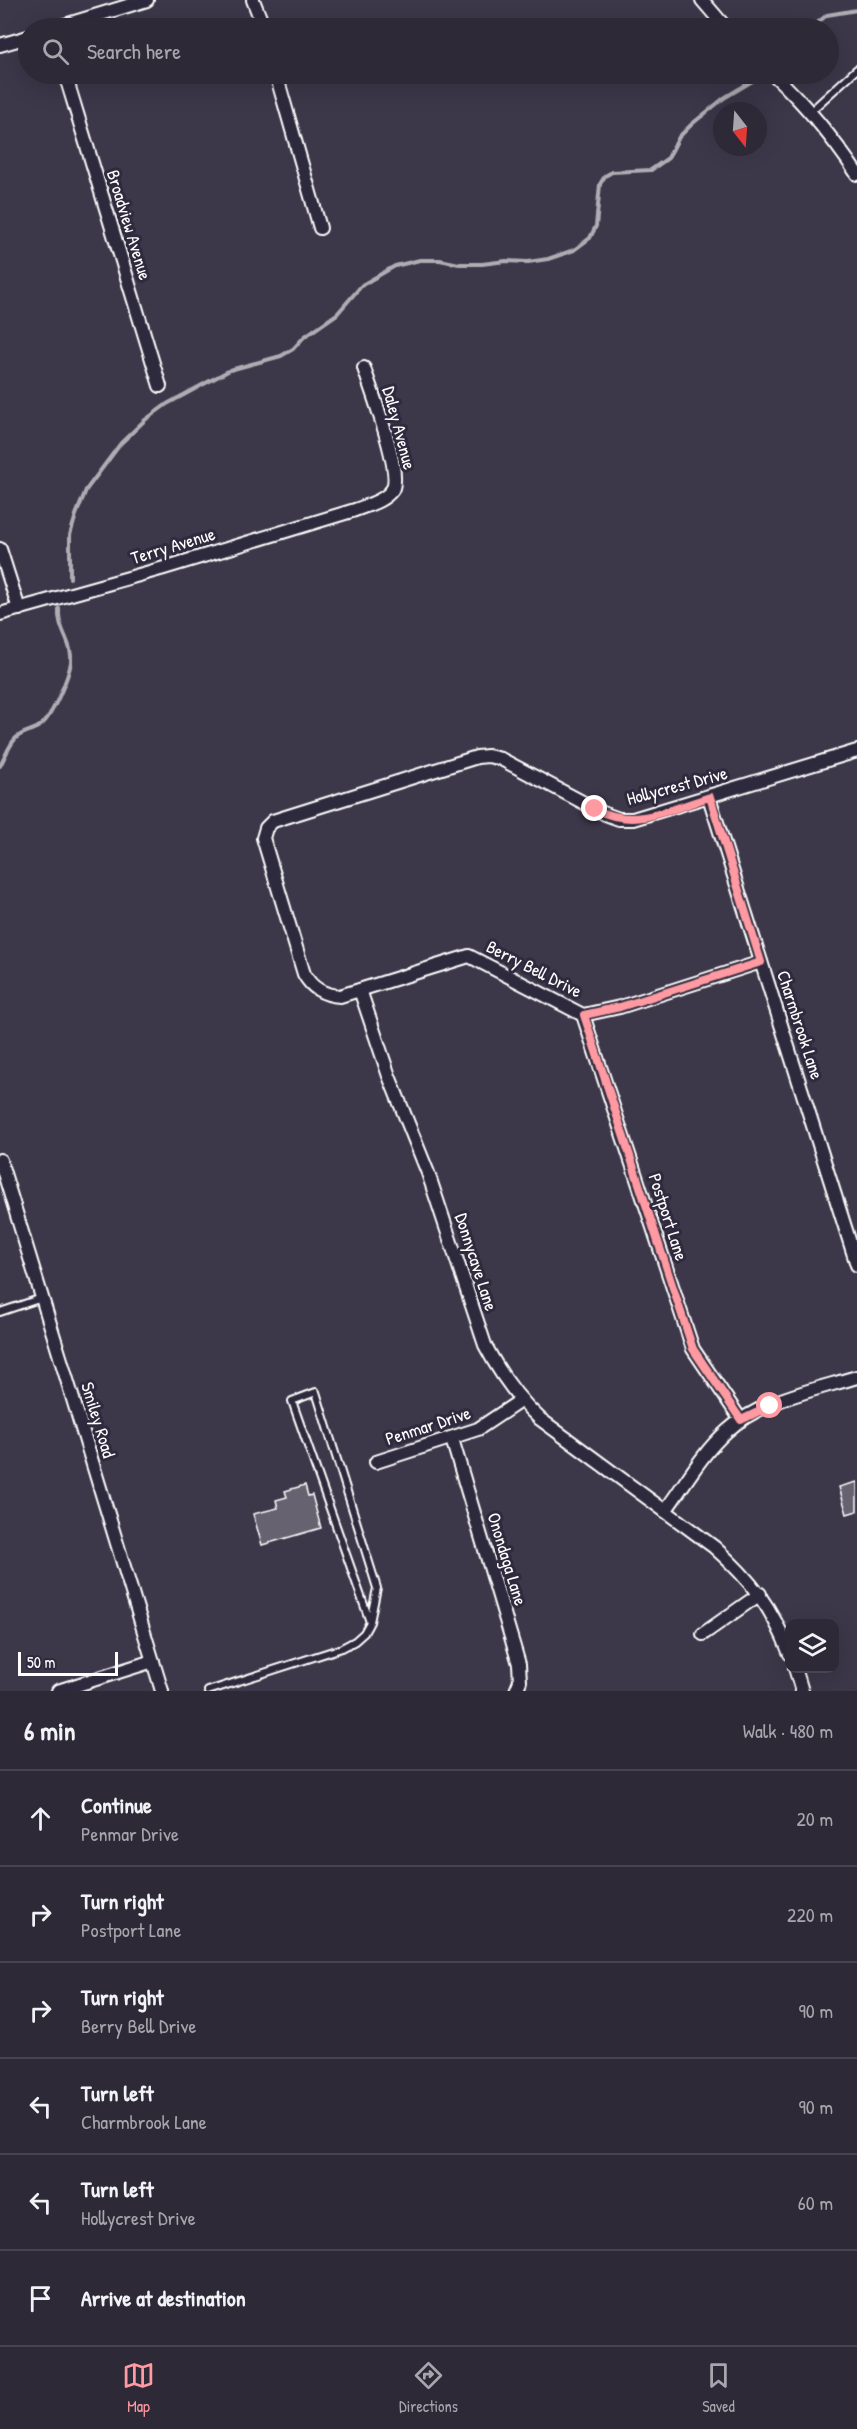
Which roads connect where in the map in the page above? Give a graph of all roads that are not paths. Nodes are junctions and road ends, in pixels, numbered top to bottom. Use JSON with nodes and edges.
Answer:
{"nodes":[{"id":1,"x":147,"y":0,"type":"edge"},
{"id":2,"x":253,"y":0,"type":"edge"},
{"id":3,"x":702,"y":0,"type":"edge"},
{"id":4,"x":88,"y":18,"type":"edge"},
{"id":5,"x":260,"y":18,"type":"edge"},
{"id":6,"x":717,"y":18,"type":"edge"},
{"id":7,"x":18,"y":39,"type":"edge"},
{"id":8,"x":0,"y":45,"type":"edge"},
{"id":9,"x":857,"y":69,"type":"edge"},
{"id":10,"x":67,"y":84,"type":"edge"},
{"id":11,"x":279,"y":84,"type":"edge"},
{"id":12,"x":783,"y":84,"type":"edge"},
{"id":13,"x":811,"y":111,"type":"junction"},
{"id":14,"x":857,"y":174,"type":"edge"},
{"id":15,"x":320,"y":228,"type":"dead end"},
{"id":16,"x":364,"y":368,"type":"dead end"},
{"id":17,"x":160,"y":387,"type":"dead end"},
{"id":18,"x":355,"y":510,"type":"joint"},
{"id":19,"x":0,"y":549,"type":"edge"},
{"id":20,"x":19,"y":609,"type":"junction"},
{"id":21,"x":0,"y":614,"type":"edge"},
{"id":22,"x":857,"y":751,"type":"edge"},
{"id":23,"x":710,"y":797,"type":"junction"},
{"id":24,"x":761,"y":962,"type":"junction"},
{"id":25,"x":360,"y":990,"type":"junction"},
{"id":26,"x":584,"y":1015,"type":"junction"},
{"id":27,"x":0,"y":1160,"type":"edge"},
{"id":28,"x":857,"y":1265,"type":"edge"},
{"id":29,"x":42,"y":1298,"type":"junction"},
{"id":30,"x":0,"y":1311,"type":"edge"},
{"id":31,"x":857,"y":1377,"type":"edge"},
{"id":32,"x":520,"y":1401,"type":"junction"},
{"id":33,"x":741,"y":1420,"type":"junction"},
{"id":34,"x":452,"y":1439,"type":"junction"},
{"id":35,"x":376,"y":1462,"type":"dead end"},
{"id":36,"x":665,"y":1511,"type":"junction"},
{"id":37,"x":760,"y":1594,"type":"junction"},
{"id":38,"x":370,"y":1622,"type":"junction"},
{"id":39,"x":703,"y":1634,"type":"dead end"},
{"id":40,"x":785,"y":1643,"type":"edge"},
{"id":41,"x":153,"y":1661,"type":"junction"},
{"id":42,"x":797,"y":1673,"type":"edge"},
{"id":43,"x":58,"y":1691,"type":"edge"},
{"id":44,"x":162,"y":1691,"type":"edge"},
{"id":45,"x":208,"y":1691,"type":"edge"},
{"id":46,"x":516,"y":1691,"type":"edge"},
{"id":47,"x":802,"y":1691,"type":"edge"}],
"edges":[{"from":1,"to":4,"type":"street"},
{"from":2,"to":5,"type":"street"},
{"from":3,"to":6,"type":"street"},
{"from":7,"to":8,"type":"street"},
{"from":9,"to":13,"type":"lane"},
{"from":10,"to":17,"type":"street","name":"Broadview Avenue"},
{"from":11,"to":15,"type":"street"},
{"from":12,"to":13,"type":"street"},
{"from":13,"to":14,"type":"street"},
{"from":16,"to":18,"type":"street","name":"Daley Avenue"},
{"from":18,"to":20,"type":"street","name":"Terry Avenue"},
{"from":19,"to":20,"type":"street"},
{"from":20,"to":21,"type":"street","name":"Terry Avenue"},
{"from":22,"to":23,"type":"street","name":"Hollycrest Drive"},
{"from":23,"to":24,"type":"street","name":"Charmbrook Lane"},
{"from":23,"to":25,"type":"street","name":"Hollycrest Drive"},
{"from":24,"to":26,"type":"street","name":"Berry Bell Drive"},
{"from":24,"to":28,"type":"street","name":"Charmbrook Lane"},
{"from":25,"to":26,"type":"street","name":"Berry Bell Drive"},
{"from":25,"to":32,"type":"street","name":"Donnycave Lane"},
{"from":26,"to":33,"type":"street","name":"Postport Lane"},
{"from":27,"to":29,"type":"street","name":"Smiley Road"},
{"from":29,"to":30,"type":"lane"},
{"from":29,"to":41,"type":"street","name":"Smiley Road"},
{"from":31,"to":33,"type":"street"},
{"from":32,"to":34,"type":"street","name":"Penmar Drive"},
{"from":32,"to":36,"type":"street","name":"Donnycave Lane"},
{"from":33,"to":36,"type":"street"},
{"from":34,"to":35,"type":"street","name":"Penmar Drive"},
{"from":34,"to":46,"type":"street","name":"Onondaga Lane"},
{"from":36,"to":37,"type":"street","name":"Donnycave Lane"},
{"from":37,"to":39,"type":"street"},
{"from":37,"to":40,"type":"street","name":"Donnycave Lane"},
{"from":38,"to":38,"type":"lane"},
{"from":38,"to":45,"type":"lane"},
{"from":41,"to":43,"type":"street"},
{"from":41,"to":44,"type":"street","name":"Smiley Road"},
{"from":42,"to":47,"type":"street"}]}
